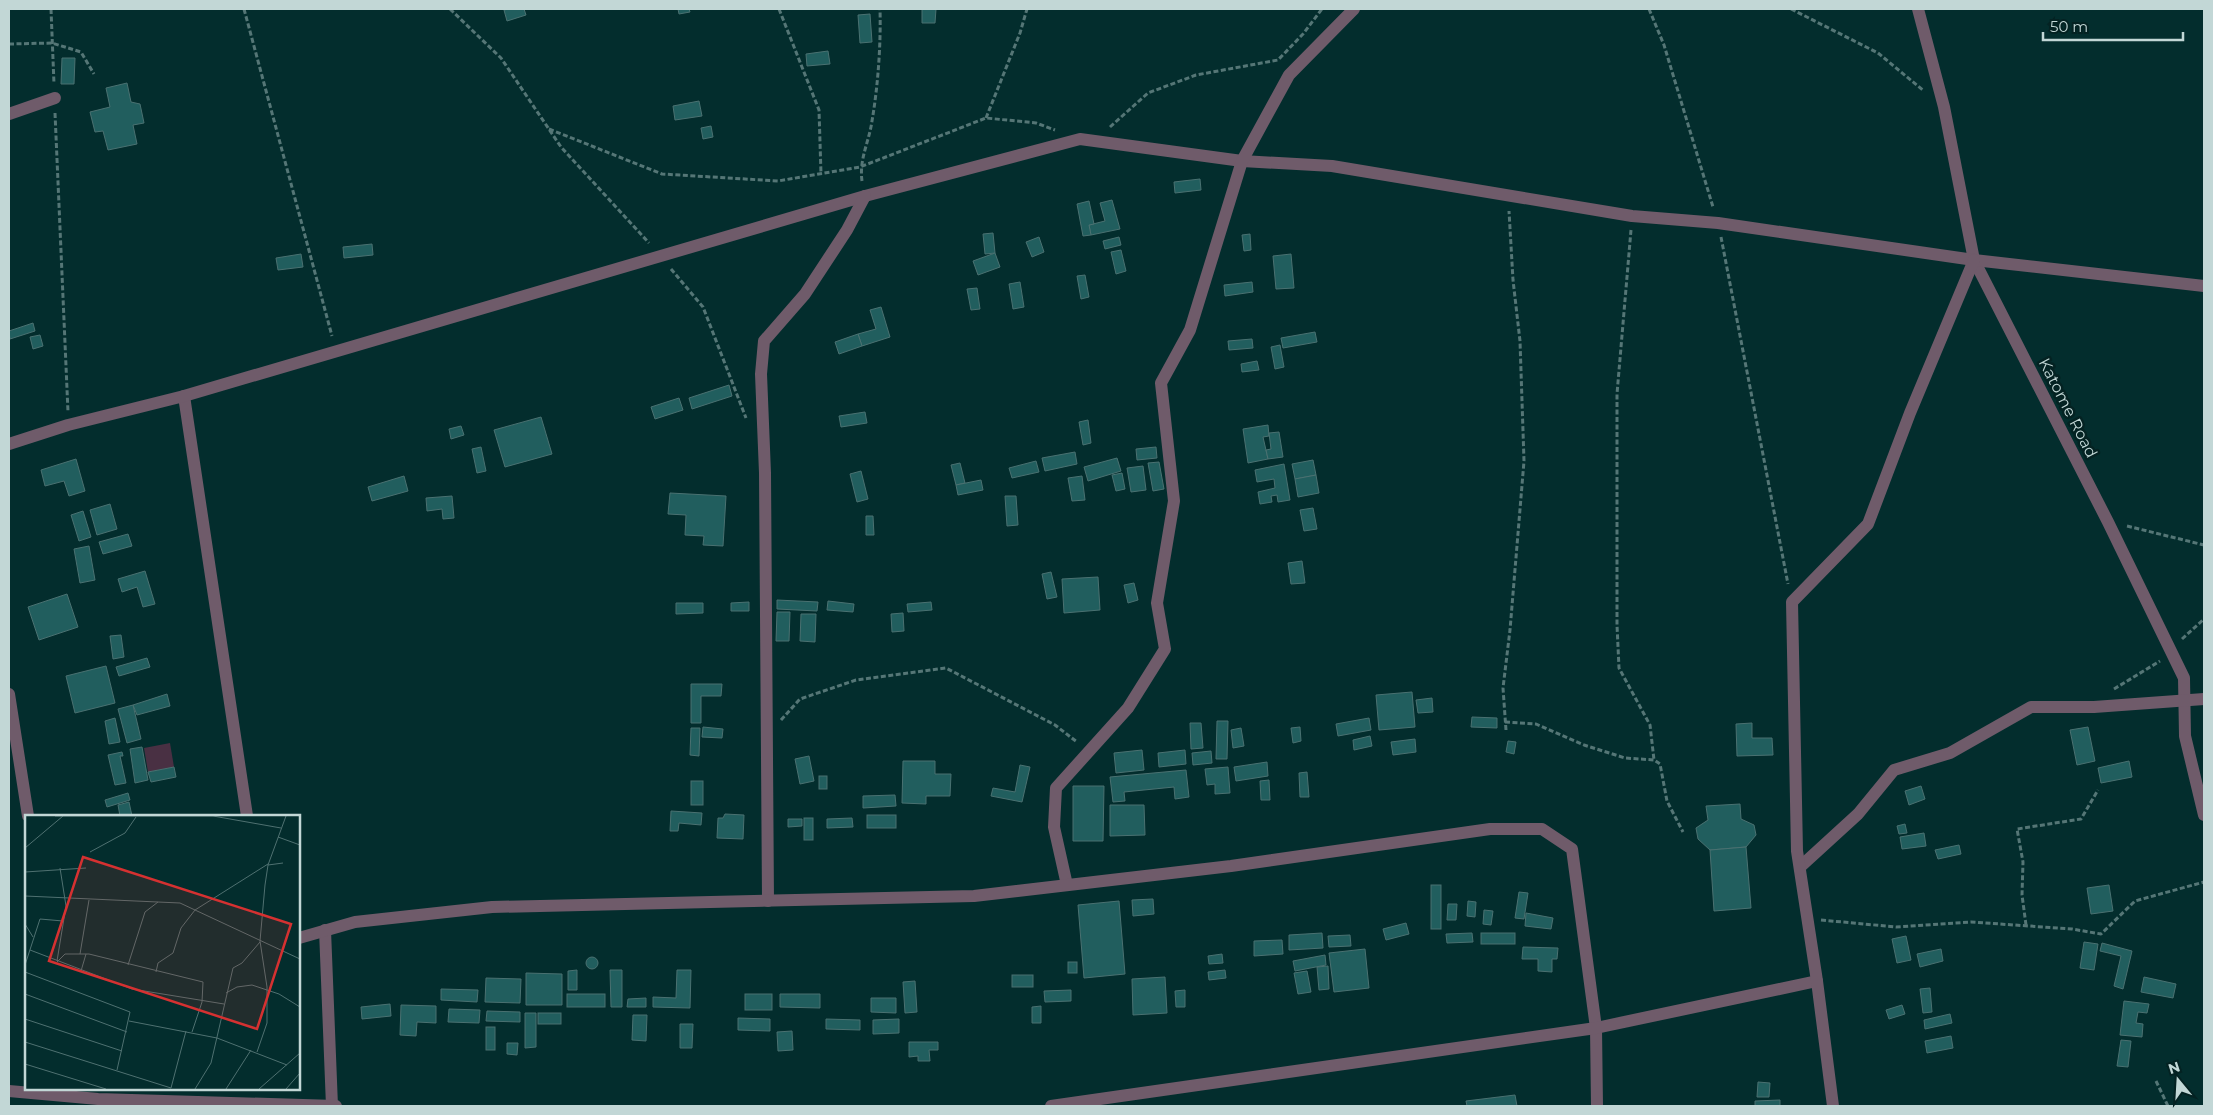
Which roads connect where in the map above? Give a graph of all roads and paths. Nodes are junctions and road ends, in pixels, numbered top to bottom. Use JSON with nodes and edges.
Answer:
{"nodes":[{"id":1,"x":50,"y":9,"type":"edge"},
{"id":2,"x":244,"y":9,"type":"edge"},
{"id":3,"x":450,"y":9,"type":"edge"},
{"id":4,"x":779,"y":9,"type":"edge"},
{"id":5,"x":880,"y":9,"type":"edge"},
{"id":6,"x":1027,"y":9,"type":"edge"},
{"id":7,"x":1322,"y":9,"type":"edge"},
{"id":8,"x":1354,"y":9,"type":"edge"},
{"id":9,"x":1649,"y":9,"type":"edge"},
{"id":10,"x":1792,"y":9,"type":"edge"},
{"id":11,"x":1918,"y":9,"type":"edge"},
{"id":12,"x":52,"y":43,"type":"junction"},
{"id":13,"x":9,"y":44,"type":"edge"},
{"id":14,"x":94,"y":74,"type":"dead end"},
{"id":15,"x":54,"y":98,"type":"junction"},
{"id":16,"x":1944,"y":107,"type":"junction"},
{"id":17,"x":9,"y":114,"type":"edge"},
{"id":18,"x":986,"y":118,"type":"junction"},
{"id":19,"x":549,"y":129,"type":"junction"},
{"id":20,"x":1080,"y":139,"type":"junction"},
{"id":21,"x":1242,"y":161,"type":"junction"},
{"id":22,"x":860,"y":167,"type":"junction"},
{"id":23,"x":821,"y":174,"type":"junction"},
{"id":24,"x":1508,"y":195,"type":"junction"},
{"id":25,"x":864,"y":196,"type":"junction"},
{"id":26,"x":1632,"y":216,"type":"junction"},
{"id":27,"x":1718,"y":223,"type":"junction"},
{"id":28,"x":662,"y":256,"type":"junction"},
{"id":29,"x":1974,"y":260,"type":"junction"},
{"id":30,"x":2204,"y":286,"type":"edge"},
{"id":31,"x":336,"y":352,"type":"junction"},
{"id":32,"x":184,"y":396,"type":"junction"},
{"id":33,"x":68,"y":425,"type":"junction"},
{"id":34,"x":749,"y":426,"type":"dead end"},
{"id":35,"x":9,"y":444,"type":"edge"},
{"id":36,"x":2108,"y":522,"type":"junction"},
{"id":37,"x":2204,"y":545,"type":"edge"},
{"id":38,"x":1792,"y":602,"type":"junction"},
{"id":39,"x":2204,"y":619,"type":"edge"},
{"id":40,"x":2172,"y":653,"type":"junction"},
{"id":41,"x":2111,"y":691,"type":"dead end"},
{"id":42,"x":9,"y":694,"type":"edge"},
{"id":43,"x":2204,"y":699,"type":"edge"},
{"id":44,"x":2184,"y":700,"type":"junction"},
{"id":45,"x":1505,"y":722,"type":"junction"},
{"id":46,"x":1506,"y":730,"type":"dead end"},
{"id":47,"x":768,"y":735,"type":"junction"},
{"id":48,"x":1089,"y":752,"type":"junction"},
{"id":49,"x":1654,"y":760,"type":"junction"},
{"id":50,"x":2098,"y":790,"type":"dead end"},
{"id":51,"x":28,"y":815,"type":"edge"},
{"id":52,"x":247,"y":815,"type":"edge"},
{"id":53,"x":2204,"y":815,"type":"edge"},
{"id":54,"x":1683,"y":832,"type":"dead end"},
{"id":55,"x":1800,"y":867,"type":"junction"},
{"id":56,"x":2204,"y":882,"type":"edge"},
{"id":57,"x":1067,"y":885,"type":"junction"},
{"id":58,"x":768,"y":901,"type":"junction"},
{"id":59,"x":1808,"y":919,"type":"junction"},
{"id":60,"x":2026,"y":926,"type":"junction"},
{"id":61,"x":325,"y":930,"type":"junction"},
{"id":62,"x":300,"y":938,"type":"edge"},
{"id":63,"x":1817,"y":981,"type":"junction"},
{"id":64,"x":1596,"y":1028,"type":"junction"},
{"id":65,"x":2156,"y":1081,"type":"dead end"},
{"id":66,"x":9,"y":1091,"type":"edge"},
{"id":67,"x":76,"y":1091,"type":"edge"},
{"id":68,"x":332,"y":1106,"type":"edge"},
{"id":69,"x":336,"y":1106,"type":"edge"},
{"id":70,"x":1051,"y":1106,"type":"edge"},
{"id":71,"x":1597,"y":1106,"type":"edge"},
{"id":72,"x":1833,"y":1106,"type":"edge"},
{"id":73,"x":2168,"y":1106,"type":"edge"}],
"edges":[{"from":1,"to":12,"type":"path"},
{"from":2,"to":31,"type":"path"},
{"from":3,"to":19,"type":"path"},
{"from":4,"to":23,"type":"path"},
{"from":5,"to":22,"type":"path"},
{"from":6,"to":18,"type":"path"},
{"from":7,"to":20,"type":"path"},
{"from":8,"to":21,"type":"street"},
{"from":9,"to":27,"type":"path"},
{"from":10,"to":16,"type":"path"},
{"from":11,"to":16,"type":"street","name":"Katome Road"},
{"from":12,"to":13,"type":"path"},
{"from":12,"to":14,"type":"path"},
{"from":12,"to":15,"type":"path"},
{"from":15,"to":17,"type":"street"},
{"from":15,"to":33,"type":"path"},
{"from":16,"to":29,"type":"street","name":"Katome Road"},
{"from":18,"to":20,"type":"path"},
{"from":18,"to":22,"type":"path"},
{"from":19,"to":23,"type":"path"},
{"from":19,"to":28,"type":"path"},
{"from":20,"to":21,"type":"street"},
{"from":20,"to":25,"type":"street"},
{"from":21,"to":24,"type":"street"},
{"from":21,"to":48,"type":"street"},
{"from":22,"to":23,"type":"path"},
{"from":22,"to":25,"type":"path"},
{"from":24,"to":26,"type":"street"},
{"from":24,"to":45,"type":"path"},
{"from":25,"to":28,"type":"street"},
{"from":25,"to":47,"type":"street"},
{"from":26,"to":27,"type":"street"},
{"from":26,"to":49,"type":"path"},
{"from":27,"to":29,"type":"street"},
{"from":27,"to":38,"type":"path"},
{"from":28,"to":31,"type":"street"},
{"from":28,"to":34,"type":"path"},
{"from":29,"to":30,"type":"street"},
{"from":29,"to":36,"type":"street","name":"Katome Road"},
{"from":29,"to":38,"type":"street"},
{"from":31,"to":32,"type":"street"},
{"from":32,"to":33,"type":"street"},
{"from":32,"to":52,"type":"street"},
{"from":33,"to":35,"type":"street"},
{"from":36,"to":37,"type":"path"},
{"from":36,"to":40,"type":"street","name":"Katome Road"},
{"from":38,"to":55,"type":"street"},
{"from":39,"to":40,"type":"path"},
{"from":40,"to":41,"type":"path"},
{"from":40,"to":44,"type":"street","name":"Katome Road"},
{"from":42,"to":51,"type":"street"},
{"from":43,"to":44,"type":"street"},
{"from":44,"to":53,"type":"street","name":"Katome Road"},
{"from":44,"to":55,"type":"street"},
{"from":45,"to":46,"type":"path"},
{"from":45,"to":49,"type":"path"},
{"from":47,"to":48,"type":"path"},
{"from":47,"to":58,"type":"street"},
{"from":48,"to":57,"type":"street"},
{"from":49,"to":54,"type":"path"},
{"from":50,"to":60,"type":"path"},
{"from":55,"to":59,"type":"street"},
{"from":56,"to":60,"type":"path"},
{"from":57,"to":58,"type":"street"},
{"from":57,"to":64,"type":"street"},
{"from":58,"to":61,"type":"street"},
{"from":59,"to":60,"type":"path"},
{"from":59,"to":63,"type":"street"},
{"from":61,"to":62,"type":"street"},
{"from":61,"to":68,"type":"street"},
{"from":63,"to":64,"type":"street"},
{"from":63,"to":72,"type":"street"},
{"from":64,"to":70,"type":"street"},
{"from":64,"to":71,"type":"street"},
{"from":65,"to":73,"type":"path"},
{"from":66,"to":67,"type":"street"},
{"from":67,"to":68,"type":"street"},
{"from":68,"to":69,"type":"street"}]}
